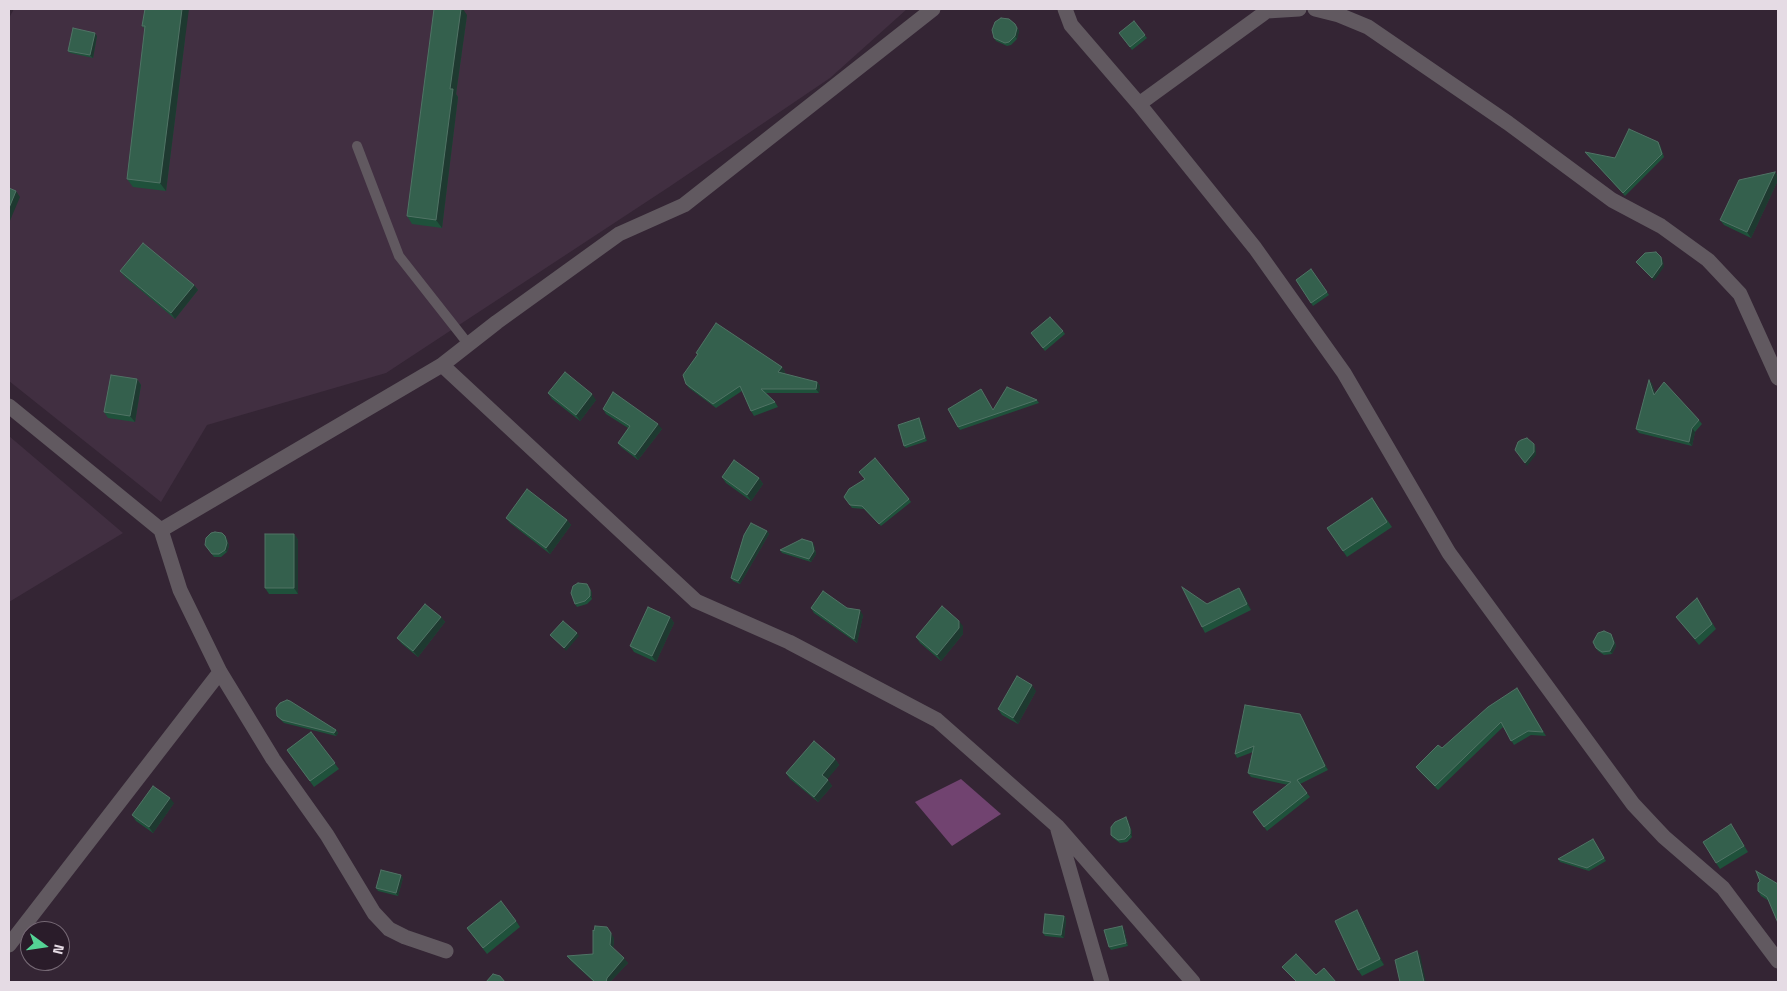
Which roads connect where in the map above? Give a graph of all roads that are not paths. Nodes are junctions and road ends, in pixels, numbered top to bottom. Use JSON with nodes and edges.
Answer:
{"nodes":[{"id":1,"x":933,"y":9,"type":"edge"},
{"id":2,"x":1065,"y":9,"type":"edge"},
{"id":3,"x":1299,"y":9,"type":"edge"},
{"id":4,"x":1316,"y":9,"type":"edge"},
{"id":5,"x":1139,"y":104,"type":"junction"},
{"id":6,"x":357,"y":146,"type":"dead end"},
{"id":7,"x":469,"y":344,"type":"junction"},
{"id":8,"x":442,"y":365,"type":"junction"},
{"id":9,"x":1778,"y":378,"type":"edge"},
{"id":10,"x":9,"y":406,"type":"edge"},
{"id":11,"x":161,"y":530,"type":"junction"},
{"id":12,"x":220,"y":672,"type":"junction"},
{"id":13,"x":1057,"y":826,"type":"junction"},
{"id":14,"x":9,"y":945,"type":"edge"},
{"id":15,"x":446,"y":951,"type":"dead end"},
{"id":16,"x":1778,"y":961,"type":"edge"},
{"id":17,"x":1102,"y":982,"type":"edge"},
{"id":18,"x":1193,"y":982,"type":"edge"}],
"edges":[{"from":1,"to":7,"type":"street"},
{"from":2,"to":5,"type":"street"},
{"from":3,"to":5,"type":"street"},
{"from":4,"to":9,"type":"street"},
{"from":5,"to":16,"type":"street"},
{"from":6,"to":7,"type":"lane"},
{"from":7,"to":8,"type":"street"},
{"from":8,"to":11,"type":"street"},
{"from":8,"to":13,"type":"street"},
{"from":10,"to":11,"type":"street"},
{"from":11,"to":12,"type":"street"},
{"from":12,"to":14,"type":"street"},
{"from":12,"to":15,"type":"street"},
{"from":13,"to":17,"type":"street"},
{"from":13,"to":18,"type":"street"}]}
